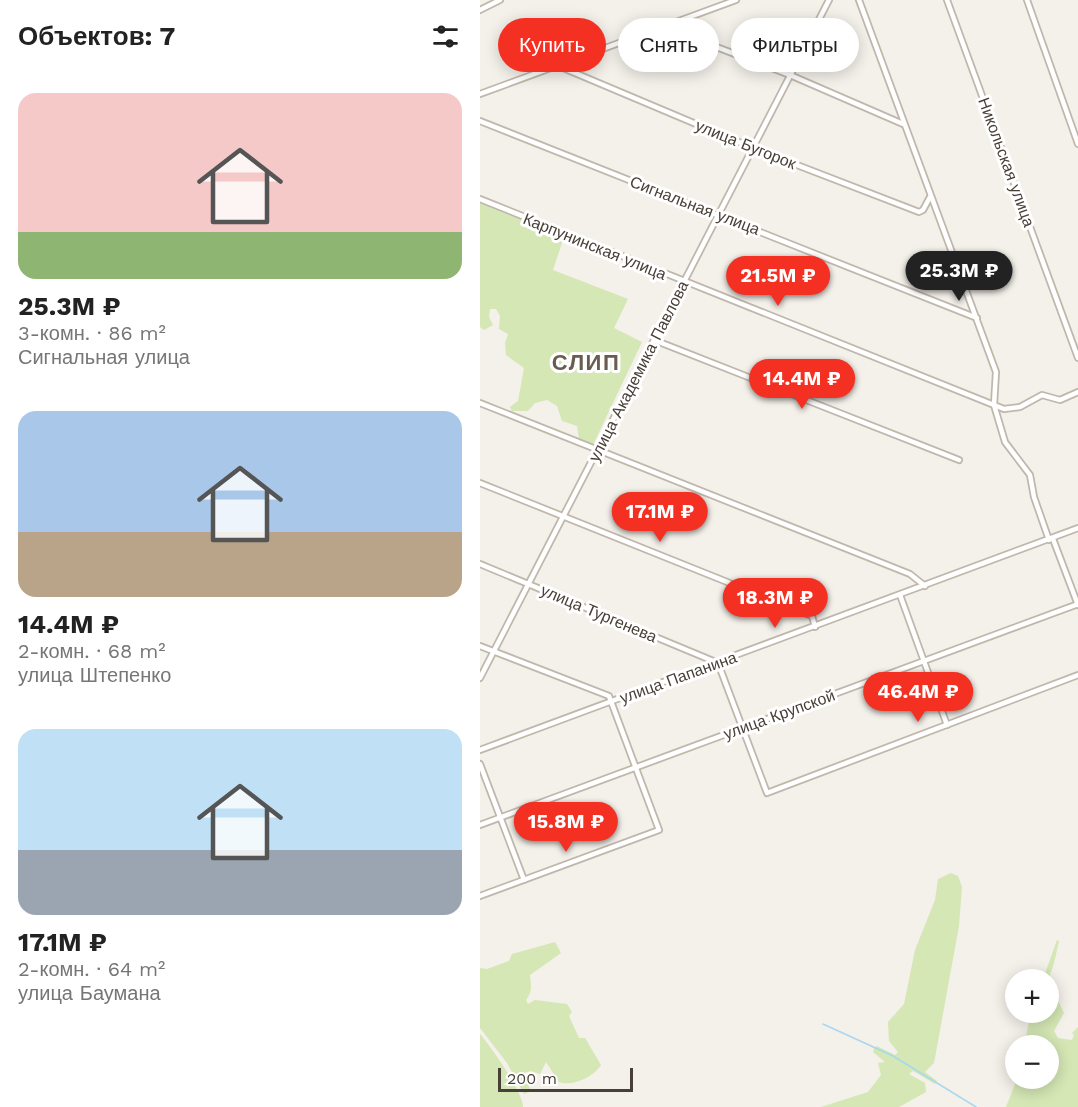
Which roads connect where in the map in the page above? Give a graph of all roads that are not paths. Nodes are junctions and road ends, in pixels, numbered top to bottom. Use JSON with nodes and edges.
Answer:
{"nodes":[{"id":1,"x":500,"y":0,"type":"edge"},
{"id":2,"x":736,"y":0,"type":"edge"},
{"id":3,"x":829,"y":0,"type":"edge"},
{"id":4,"x":859,"y":0,"type":"edge"},
{"id":5,"x":947,"y":0,"type":"edge"},
{"id":6,"x":1027,"y":0,"type":"edge"},
{"id":7,"x":480,"y":10,"type":"edge"},
{"id":8,"x":688,"y":18,"type":"edge"},
{"id":9,"x":719,"y":48,"type":"edge"},
{"id":10,"x":538,"y":72,"type":"edge"},
{"id":11,"x":573,"y":72,"type":"edge"},
{"id":12,"x":790,"y":75,"type":"junction"},
{"id":13,"x":480,"y":94,"type":"edge"},
{"id":14,"x":480,"y":121,"type":"edge"},
{"id":15,"x":903,"y":124,"type":"junction"},
{"id":16,"x":1078,"y":144,"type":"edge"},
{"id":17,"x":753,"y":148,"type":"junction"},
{"id":18,"x":930,"y":197,"type":"junction"},
{"id":19,"x":481,"y":201,"type":"edge"},
{"id":20,"x":719,"y":214,"type":"junction"},
{"id":21,"x":684,"y":282,"type":"junction"},
{"id":22,"x":977,"y":318,"type":"junction"},
{"id":23,"x":654,"y":340,"type":"junction"},
{"id":24,"x":1078,"y":358,"type":"edge"},
{"id":25,"x":1078,"y":392,"type":"edge"},
{"id":26,"x":480,"y":403,"type":"edge"},
{"id":27,"x":994,"y":405,"type":"junction"},
{"id":28,"x":598,"y":449,"type":"junction"},
{"id":29,"x":958,"y":460,"type":"dead end"},
{"id":30,"x":480,"y":483,"type":"edge"},
{"id":31,"x":564,"y":516,"type":"junction"},
{"id":32,"x":1078,"y":528,"type":"edge"},
{"id":33,"x":1051,"y":539,"type":"junction"},
{"id":34,"x":480,"y":564,"type":"edge"},
{"id":35,"x":529,"y":584,"type":"junction"},
{"id":36,"x":925,"y":586,"type":"junction"},
{"id":37,"x":900,"y":595,"type":"junction"},
{"id":38,"x":1078,"y":604,"type":"edge"},
{"id":39,"x":815,"y":627,"type":"junction"},
{"id":40,"x":480,"y":646,"type":"edge"},
{"id":41,"x":494,"y":651,"type":"junction"},
{"id":42,"x":924,"y":661,"type":"junction"},
{"id":43,"x":718,"y":663,"type":"junction"},
{"id":44,"x":1078,"y":675,"type":"edge"},
{"id":45,"x":480,"y":678,"type":"edge"},
{"id":46,"x":611,"y":702,"type":"junction"},
{"id":47,"x":946,"y":725,"type":"junction"},
{"id":48,"x":742,"y":727,"type":"junction"},
{"id":49,"x":480,"y":750,"type":"edge"},
{"id":50,"x":480,"y":764,"type":"edge"},
{"id":51,"x":636,"y":766,"type":"junction"},
{"id":52,"x":501,"y":818,"type":"junction"},
{"id":53,"x":480,"y":825,"type":"edge"},
{"id":54,"x":524,"y":880,"type":"junction"},
{"id":55,"x":480,"y":896,"type":"edge"}],
"edges":[{"from":1,"to":7,"type":"street"},
{"from":2,"to":8,"type":"street"},
{"from":3,"to":12,"type":"street","name":"улица Академика Павлова"},
{"from":4,"to":15,"type":"street"},
{"from":5,"to":24,"type":"street","name":"Никольская улица"},
{"from":6,"to":16,"type":"street"},
{"from":9,"to":12,"type":"street"},
{"from":10,"to":13,"type":"street"},
{"from":11,"to":17,"type":"street","name":"улица Бугорок"},
{"from":12,"to":15,"type":"street"},
{"from":12,"to":17,"type":"street","name":"улица Академика Павлова"},
{"from":14,"to":20,"type":"street","name":"Сигнальная улица"},
{"from":15,"to":18,"type":"street"},
{"from":17,"to":18,"type":"street","name":"улица Бугорок"},
{"from":17,"to":20,"type":"street","name":"улица Академика Павлова"},
{"from":18,"to":22,"type":"street"},
{"from":19,"to":21,"type":"street","name":"Карпунинская улица"},
{"from":20,"to":21,"type":"street","name":"улица Академика Павлова"},
{"from":20,"to":22,"type":"street","name":"Сигнальная улица"},
{"from":21,"to":23,"type":"street","name":"улица Академика Павлова"},
{"from":21,"to":27,"type":"street","name":"Карпунинская улица"},
{"from":22,"to":27,"type":"street"},
{"from":23,"to":28,"type":"street","name":"улица Академика Павлова"},
{"from":23,"to":29,"type":"street"},
{"from":25,"to":27,"type":"street","name":"Карпунинская улица"},
{"from":26,"to":28,"type":"street"},
{"from":27,"to":33,"type":"street"},
{"from":28,"to":31,"type":"street","name":"улица Академика Павлова"},
{"from":28,"to":36,"type":"street"},
{"from":30,"to":31,"type":"street"},
{"from":31,"to":35,"type":"street","name":"улица Академика Павлова"},
{"from":31,"to":39,"type":"street"},
{"from":32,"to":33,"type":"street","name":"улица Папанина"},
{"from":33,"to":36,"type":"street","name":"улица Папанина"},
{"from":33,"to":38,"type":"street"},
{"from":34,"to":35,"type":"street","name":"улица Тургенева"},
{"from":35,"to":41,"type":"street","name":"улица Академика Павлова"},
{"from":35,"to":43,"type":"street","name":"улица Тургенева"},
{"from":36,"to":37,"type":"street","name":"улица Папанина"},
{"from":37,"to":39,"type":"street","name":"улица Папанина"},
{"from":37,"to":42,"type":"street"},
{"from":38,"to":42,"type":"street","name":"улица Крупской"},
{"from":39,"to":43,"type":"street","name":"улица Папанина"},
{"from":40,"to":41,"type":"street"},
{"from":41,"to":45,"type":"street","name":"улица Академика Павлова"},
{"from":41,"to":46,"type":"street"},
{"from":42,"to":47,"type":"street"},
{"from":42,"to":48,"type":"street","name":"улица Крупской"},
{"from":43,"to":46,"type":"street","name":"улица Папанина"},
{"from":43,"to":48,"type":"street"},
{"from":44,"to":47,"type":"street"},
{"from":46,"to":49,"type":"street","name":"улица Папанина"},
{"from":46,"to":51,"type":"street"},
{"from":47,"to":48,"type":"street"},
{"from":48,"to":51,"type":"street","name":"улица Крупской"},
{"from":50,"to":52,"type":"street"},
{"from":51,"to":52,"type":"street","name":"улица Крупской"},
{"from":51,"to":54,"type":"street"},
{"from":52,"to":53,"type":"street","name":"улица Крупской"},
{"from":52,"to":54,"type":"street"},
{"from":54,"to":55,"type":"street"}]}
